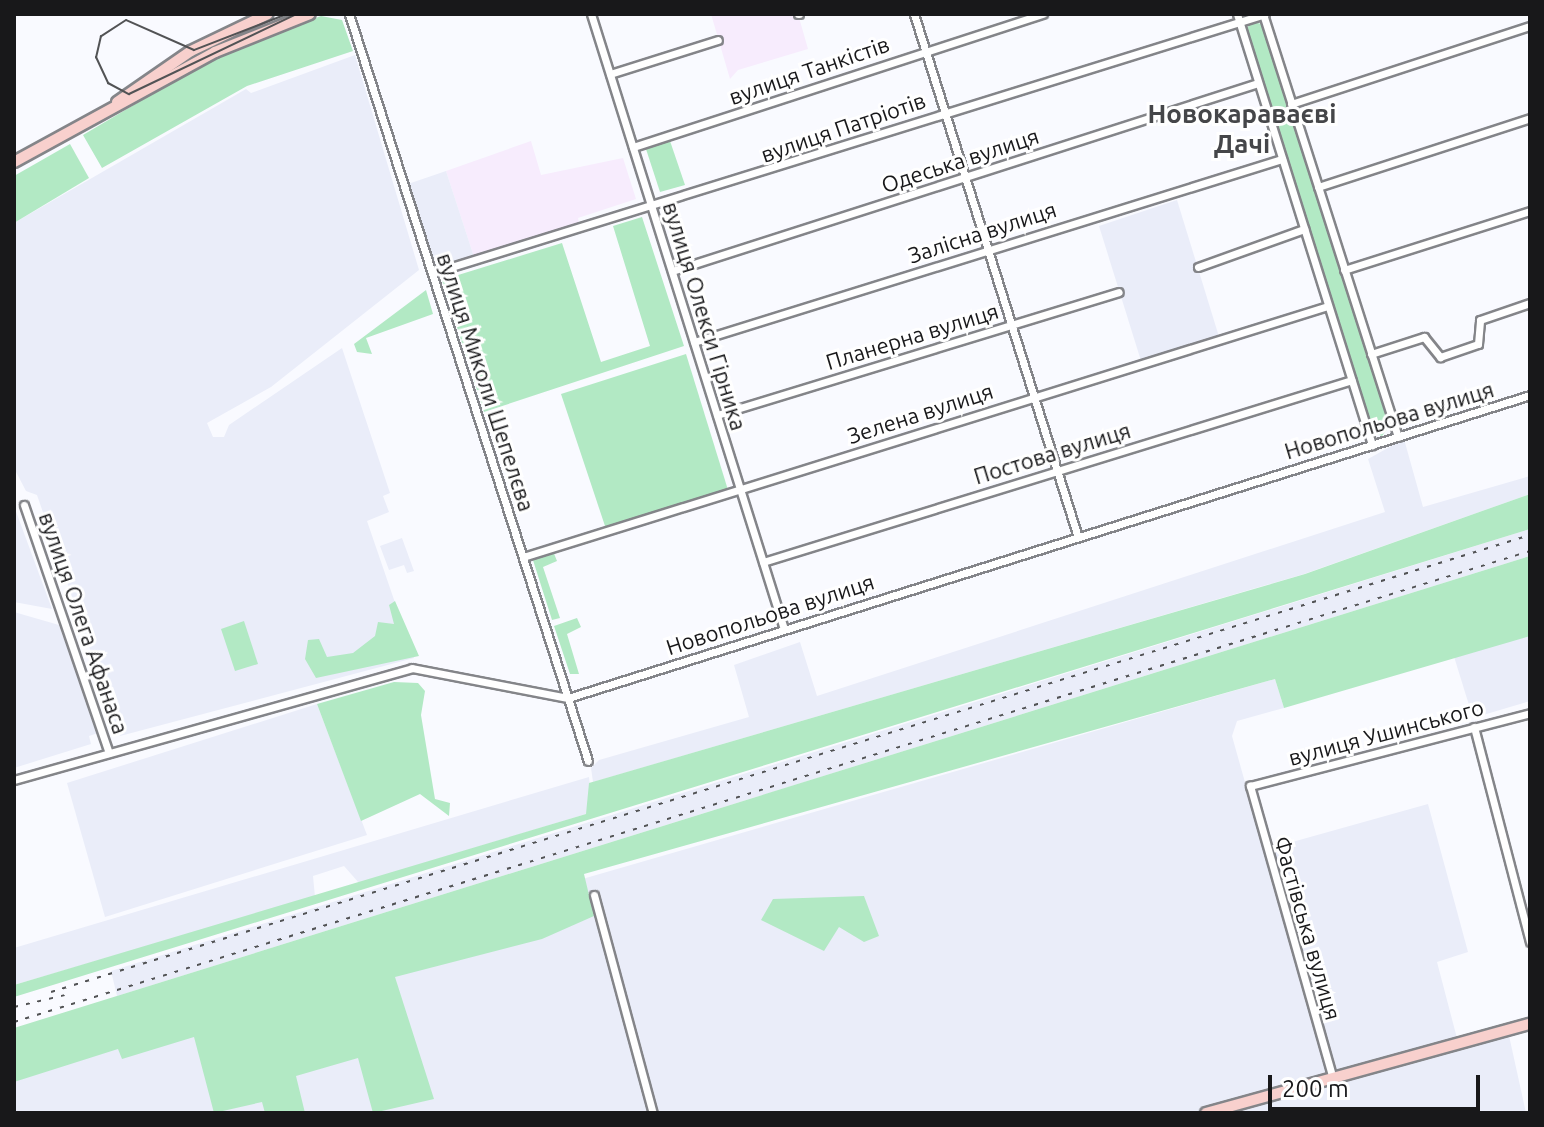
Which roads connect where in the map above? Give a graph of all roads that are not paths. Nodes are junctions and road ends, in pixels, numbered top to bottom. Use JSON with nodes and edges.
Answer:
{"nodes":[{"id":1,"x":268,"y":14,"type":"edge"},
{"id":2,"x":310,"y":14,"type":"edge"},
{"id":3,"x":349,"y":14,"type":"edge"},
{"id":4,"x":591,"y":14,"type":"edge"},
{"id":5,"x":914,"y":14,"type":"edge"},
{"id":6,"x":1043,"y":14,"type":"edge"},
{"id":7,"x":1237,"y":14,"type":"edge"},
{"id":8,"x":1263,"y":14,"type":"edge"},
{"id":9,"x":1239,"y":23,"type":"junction"},
{"id":10,"x":1530,"y":26,"type":"edge"},
{"id":11,"x":718,"y":40,"type":"dead end"},
{"id":12,"x":925,"y":50,"type":"junction"},
{"id":13,"x":610,"y":74,"type":"junction"},
{"id":14,"x":1258,"y":83,"type":"junction"},
{"id":15,"x":117,"y":102,"type":"junction"},
{"id":16,"x":1291,"y":104,"type":"junction"},
{"id":17,"x":944,"y":112,"type":"junction"},
{"id":18,"x":1530,"y":118,"type":"edge"},
{"id":19,"x":633,"y":147,"type":"junction"},
{"id":20,"x":1282,"y":159,"type":"junction"},
{"id":21,"x":14,"y":162,"type":"edge"},
{"id":22,"x":964,"y":176,"type":"junction"},
{"id":23,"x":1318,"y":187,"type":"junction"},
{"id":24,"x":652,"y":208,"type":"junction"},
{"id":25,"x":1530,"y":211,"type":"edge"},
{"id":26,"x":1304,"y":229,"type":"junction"},
{"id":27,"x":987,"y":251,"type":"junction"},
{"id":28,"x":1198,"y":267,"type":"dead end"},
{"id":29,"x":1344,"y":270,"type":"junction"},
{"id":30,"x":672,"y":271,"type":"junction"},
{"id":31,"x":432,"y":273,"type":"junction"},
{"id":32,"x":1119,"y":292,"type":"dead end"},
{"id":33,"x":1530,"y":303,"type":"edge"},
{"id":34,"x":1328,"y":306,"type":"junction"},
{"id":35,"x":1010,"y":324,"type":"junction"},
{"id":36,"x":694,"y":342,"type":"junction"},
{"id":37,"x":1371,"y":354,"type":"junction"},
{"id":38,"x":1352,"y":380,"type":"junction"},
{"id":39,"x":1530,"y":395,"type":"edge"},
{"id":40,"x":1032,"y":396,"type":"junction"},
{"id":41,"x":717,"y":415,"type":"junction"},
{"id":42,"x":1398,"y":437,"type":"junction"},
{"id":43,"x":1372,"y":445,"type":"junction"},
{"id":44,"x":1055,"y":470,"type":"junction"},
{"id":45,"x":740,"y":488,"type":"junction"},
{"id":46,"x":24,"y":505,"type":"dead end"},
{"id":47,"x":1077,"y":534,"type":"junction"},
{"id":48,"x":523,"y":557,"type":"junction"},
{"id":49,"x":763,"y":562,"type":"junction"},
{"id":50,"x":784,"y":629,"type":"junction"},
{"id":51,"x":568,"y":698,"type":"junction"},
{"id":52,"x":1530,"y":713,"type":"edge"},
{"id":53,"x":1474,"y":727,"type":"junction"},
{"id":54,"x":109,"y":753,"type":"junction"},
{"id":55,"x":588,"y":761,"type":"dead end"},
{"id":56,"x":14,"y":780,"type":"edge"},
{"id":57,"x":1250,"y":786,"type":"joint"},
{"id":58,"x":594,"y":895,"type":"dead end"},
{"id":59,"x":1530,"y":942,"type":"edge"},
{"id":60,"x":1530,"y":1024,"type":"edge"},
{"id":61,"x":1333,"y":1079,"type":"junction"},
{"id":62,"x":653,"y":1113,"type":"edge"},
{"id":63,"x":1206,"y":1113,"type":"edge"}],
"edges":[{"from":1,"to":15,"type":"main road"},
{"from":2,"to":15,"type":"main road"},
{"from":3,"to":31,"type":"street","name":"вулиця Миколи Шепелєва"},
{"from":4,"to":13,"type":"street","name":"вулиця Олекси Гірника"},
{"from":5,"to":12,"type":"street"},
{"from":6,"to":12,"type":"street","name":"вулиця Танкістів"},
{"from":7,"to":9,"type":"street"},
{"from":8,"to":9,"type":"street","name":"вулиця Патріотів"},
{"from":8,"to":16,"type":"street"},
{"from":9,"to":14,"type":"street"},
{"from":9,"to":17,"type":"street","name":"вулиця Патріотів"},
{"from":10,"to":16,"type":"street"},
{"from":11,"to":13,"type":"street"},
{"from":12,"to":17,"type":"street"},
{"from":12,"to":19,"type":"street","name":"вулиця Танкістів"},
{"from":13,"to":19,"type":"street","name":"вулиця Олекси Гірника"},
{"from":14,"to":20,"type":"street"},
{"from":14,"to":22,"type":"street","name":"Одеська вулиця"},
{"from":15,"to":21,"type":"main road"},
{"from":16,"to":23,"type":"street"},
{"from":17,"to":22,"type":"street"},
{"from":17,"to":24,"type":"street","name":"вулиця Патріотів"},
{"from":18,"to":23,"type":"street"},
{"from":19,"to":24,"type":"street","name":"вулиця Олекси Гірника"},
{"from":20,"to":26,"type":"street"},
{"from":20,"to":27,"type":"street","name":"Залісна вулиця"},
{"from":22,"to":27,"type":"street"},
{"from":22,"to":30,"type":"street","name":"Одеська вулиця"},
{"from":23,"to":29,"type":"street"},
{"from":24,"to":30,"type":"street","name":"вулиця Олекси Гірника"},
{"from":24,"to":31,"type":"street","name":"вулиця Патріотів"},
{"from":25,"to":29,"type":"street"},
{"from":26,"to":28,"type":"street"},
{"from":26,"to":34,"type":"street"},
{"from":27,"to":35,"type":"street"},
{"from":27,"to":36,"type":"street","name":"Залісна вулиця"},
{"from":29,"to":37,"type":"street"},
{"from":30,"to":36,"type":"street","name":"вулиця Олекси Гірника"},
{"from":31,"to":48,"type":"street","name":"вулиця Миколи Шепелєва"},
{"from":32,"to":35,"type":"street","name":"Планерна вулиця"},
{"from":33,"to":37,"type":"street"},
{"from":34,"to":38,"type":"street"},
{"from":34,"to":40,"type":"street","name":"Зелена вулиця"},
{"from":35,"to":40,"type":"street"},
{"from":35,"to":41,"type":"street","name":"Планерна вулиця"},
{"from":36,"to":41,"type":"street","name":"вулиця Олекси Гірника"},
{"from":37,"to":42,"type":"street"},
{"from":38,"to":43,"type":"street"},
{"from":38,"to":44,"type":"street","name":"Постова вулиця"},
{"from":39,"to":42,"type":"street","name":"Новопольова вулиця"},
{"from":40,"to":44,"type":"street"},
{"from":40,"to":45,"type":"street","name":"Зелена вулиця"},
{"from":41,"to":45,"type":"street","name":"вулиця Олекси Гірника"},
{"from":42,"to":43,"type":"street","name":"Новопольова вулиця"},
{"from":43,"to":47,"type":"street","name":"Новопольова вулиця"},
{"from":44,"to":47,"type":"street"},
{"from":44,"to":49,"type":"street","name":"Постова вулиця"},
{"from":45,"to":48,"type":"street","name":"Зелена вулиця"},
{"from":45,"to":49,"type":"street","name":"вулиця Олекси Гірника"},
{"from":46,"to":54,"type":"street","name":"вулиця Олега Афанаса"},
{"from":47,"to":50,"type":"street","name":"Новопольова вулиця"},
{"from":48,"to":51,"type":"street","name":"вулиця Миколи Шепелєва"},
{"from":49,"to":50,"type":"street","name":"вулиця Олекси Гірника"},
{"from":50,"to":51,"type":"street","name":"Новопольова вулиця"},
{"from":51,"to":54,"type":"street","name":"Новопольова вулиця"},
{"from":51,"to":55,"type":"street","name":"вулиця Миколи Шепелєва"},
{"from":52,"to":53,"type":"street","name":"вулиця Ушинського"},
{"from":53,"to":57,"type":"street","name":"вулиця Ушинського"},
{"from":53,"to":59,"type":"street"},
{"from":54,"to":56,"type":"street","name":"Новопольова вулиця"},
{"from":57,"to":61,"type":"street","name":"Фастівська вулиця"},
{"from":58,"to":62,"type":"street"},
{"from":60,"to":61,"type":"main road"},
{"from":61,"to":63,"type":"main road"}]}
